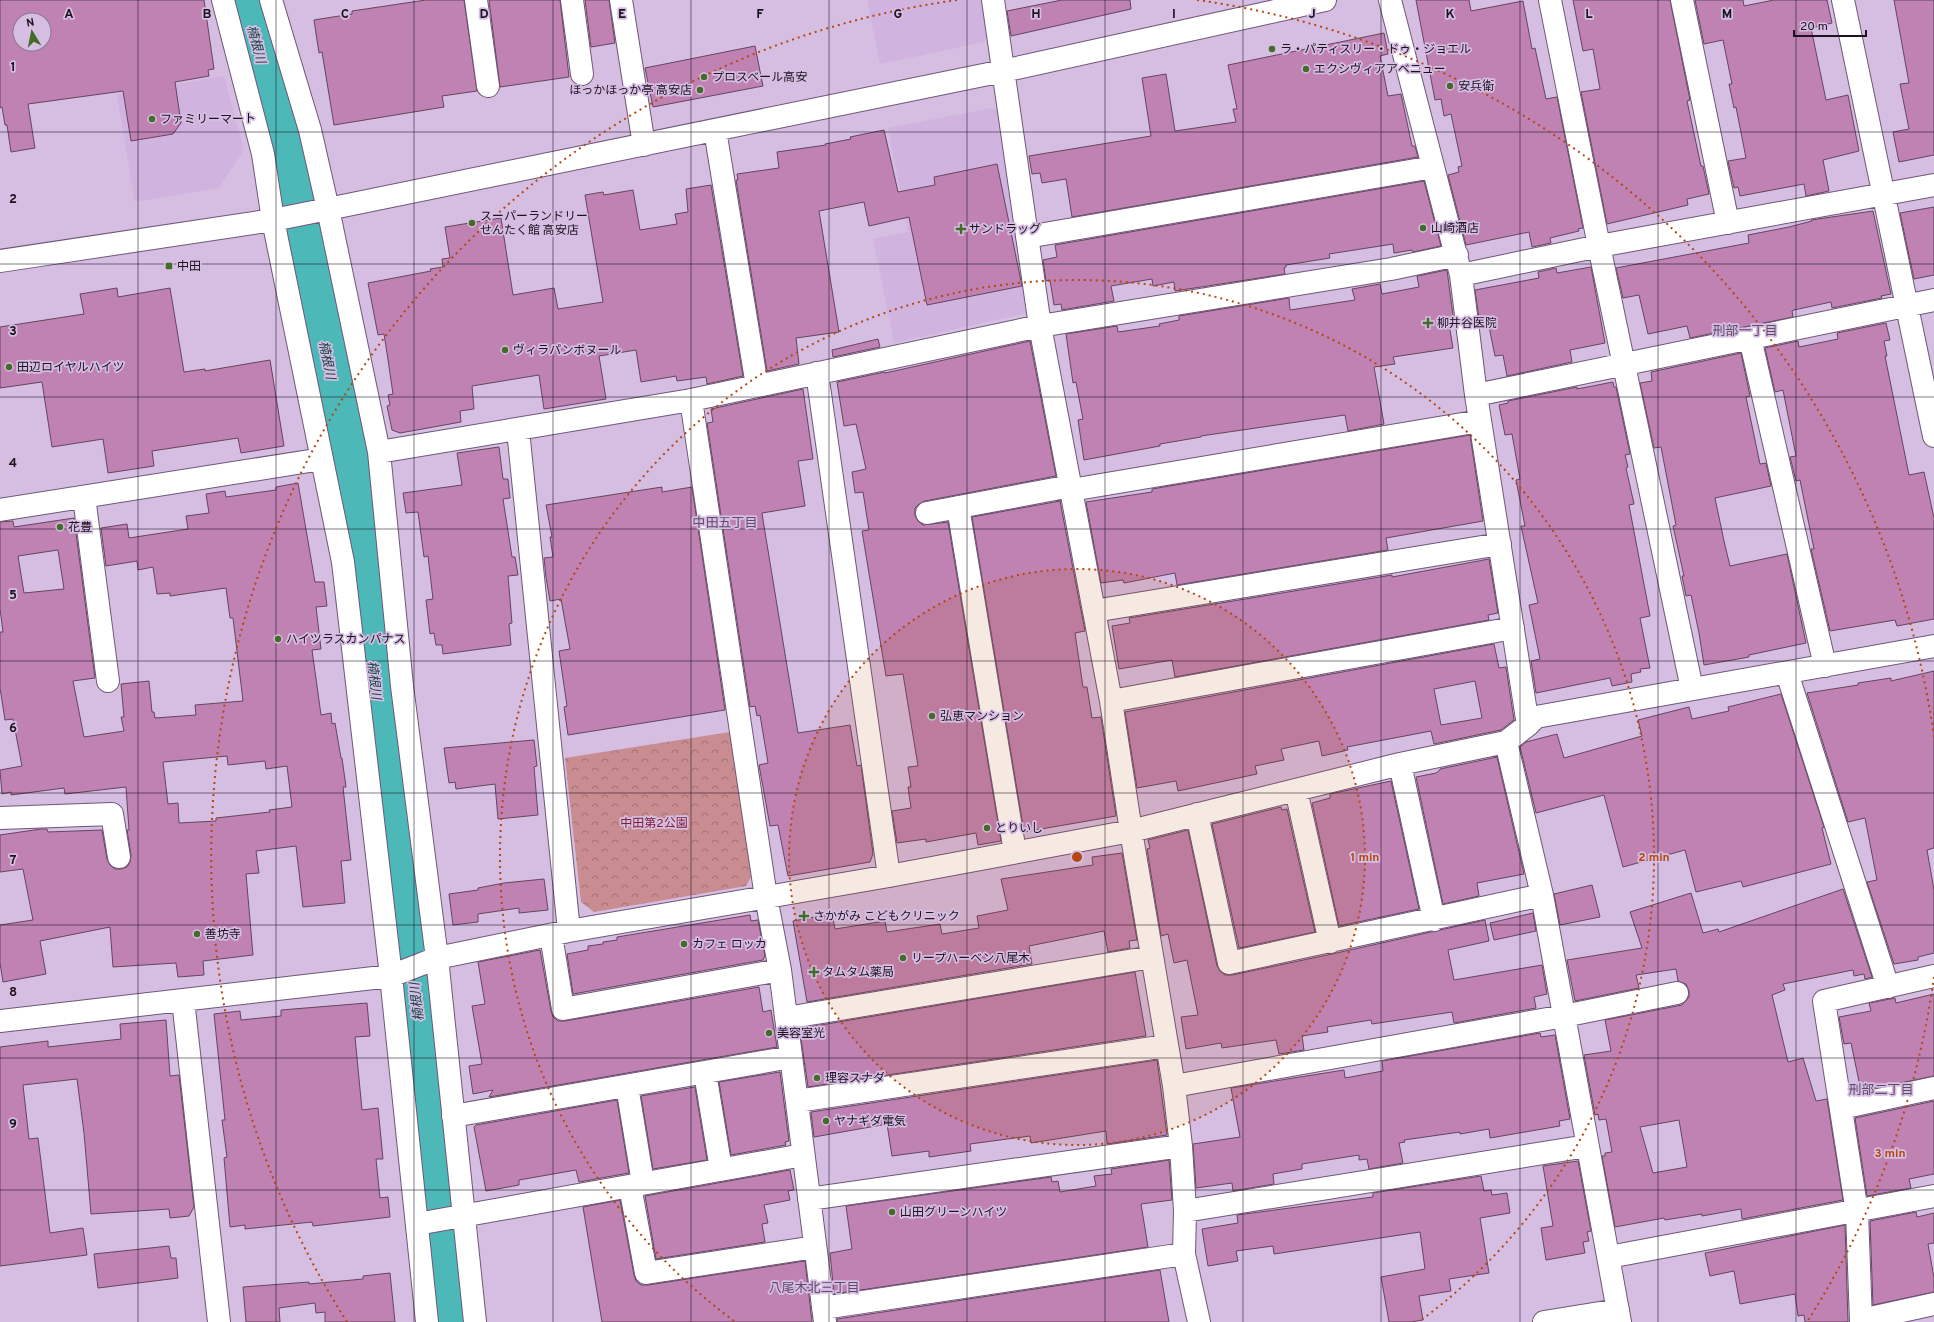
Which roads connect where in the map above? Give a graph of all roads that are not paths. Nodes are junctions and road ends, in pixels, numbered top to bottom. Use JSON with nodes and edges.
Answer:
{"nodes":[{"id":1,"x":223,"y":0,"type":"edge"},
{"id":2,"x":271,"y":0,"type":"edge"},
{"id":3,"x":476,"y":0,"type":"edge"},
{"id":4,"x":572,"y":0,"type":"edge"},
{"id":5,"x":621,"y":0,"type":"edge"},
{"id":6,"x":994,"y":0,"type":"edge"},
{"id":7,"x":1325,"y":0,"type":"edge"},
{"id":8,"x":1390,"y":0,"type":"edge"},
{"id":9,"x":1550,"y":0,"type":"edge"},
{"id":10,"x":1682,"y":0,"type":"edge"},
{"id":11,"x":1844,"y":0,"type":"edge"},
{"id":12,"x":1003,"y":71,"type":"junction"},
{"id":13,"x":582,"y":74,"type":"dead end"},
{"id":14,"x":488,"y":86,"type":"dead end"},
{"id":15,"x":715,"y":130,"type":"junction"},
{"id":16,"x":644,"y":145,"type":"junction"},
{"id":17,"x":1433,"y":167,"type":"junction"},
{"id":18,"x":1934,"y":185,"type":"edge"},
{"id":19,"x":1884,"y":194,"type":"junction"},
{"id":20,"x":300,"y":214,"type":"junction"},
{"id":21,"x":1728,"y":223,"type":"junction"},
{"id":22,"x":1027,"y":237,"type":"junction"},
{"id":23,"x":1599,"y":246,"type":"junction"},
{"id":24,"x":0,"y":261,"type":"edge"},
{"id":25,"x":1459,"y":265,"type":"junction"},
{"id":26,"x":1934,"y":300,"type":"edge"},
{"id":27,"x":1906,"y":305,"type":"junction"},
{"id":28,"x":1040,"y":326,"type":"junction"},
{"id":29,"x":1750,"y":338,"type":"junction"},
{"id":30,"x":1624,"y":364,"type":"junction"},
{"id":31,"x":817,"y":373,"type":"junction"},
{"id":32,"x":757,"y":386,"type":"junction"},
{"id":33,"x":1476,"y":395,"type":"junction"},
{"id":34,"x":692,"y":400,"type":"junction"},
{"id":35,"x":1480,"y":421,"type":"junction"},
{"id":36,"x":1933,"y":423,"type":"edge"},
{"id":37,"x":518,"y":430,"type":"junction"},
{"id":38,"x":379,"y":452,"type":"junction"},
{"id":39,"x":322,"y":459,"type":"junction"},
{"id":40,"x":1071,"y":488,"type":"junction"},
{"id":41,"x":84,"y":497,"type":"junction"},
{"id":42,"x":958,"y":507,"type":"junction"},
{"id":43,"x":0,"y":510,"type":"edge"},
{"id":44,"x":927,"y":512,"type":"dead end"},
{"id":45,"x":1500,"y":544,"type":"junction"},
{"id":46,"x":1094,"y":611,"type":"junction"},
{"id":47,"x":1513,"y":628,"type":"junction"},
{"id":48,"x":1934,"y":646,"type":"edge"},
{"id":49,"x":1825,"y":666,"type":"junction"},
{"id":50,"x":1787,"y":673,"type":"junction"},
{"id":51,"x":108,"y":681,"type":"dead end"},
{"id":52,"x":1692,"y":689,"type":"junction"},
{"id":53,"x":1111,"y":701,"type":"junction"},
{"id":54,"x":1528,"y":725,"type":"junction"},
{"id":55,"x":1506,"y":742,"type":"junction"},
{"id":56,"x":1400,"y":764,"type":"junction"},
{"id":57,"x":1296,"y":790,"type":"junction"},
{"id":58,"x":1197,"y":814,"type":"junction"},
{"id":59,"x":0,"y":818,"type":"edge"},
{"id":60,"x":1131,"y":831,"type":"junction"},
{"id":61,"x":1015,"y":852,"type":"junction"},
{"id":62,"x":119,"y":857,"type":"dead end"},
{"id":63,"x":889,"y":876,"type":"junction"},
{"id":64,"x":1542,"y":895,"type":"junction"},
{"id":65,"x":766,"y":896,"type":"junction"},
{"id":66,"x":1434,"y":920,"type":"junction"},
{"id":67,"x":560,"y":933,"type":"junction"},
{"id":68,"x":1330,"y":942,"type":"junction"},
{"id":69,"x":1152,"y":957,"type":"junction"},
{"id":70,"x":437,"y":958,"type":"junction"},
{"id":71,"x":780,"y":970,"type":"junction"},
{"id":72,"x":391,"y":976,"type":"junction"},
{"id":73,"x":1934,"y":976,"type":"edge"},
{"id":74,"x":1888,"y":987,"type":"junction"},
{"id":75,"x":1677,"y":993,"type":"dead end"},
{"id":76,"x":183,"y":1000,"type":"junction"},
{"id":77,"x":1564,"y":1016,"type":"junction"},
{"id":78,"x":786,"y":1018,"type":"junction"},
{"id":79,"x":0,"y":1021,"type":"edge"},
{"id":80,"x":1166,"y":1046,"type":"junction"},
{"id":81,"x":791,"y":1057,"type":"junction"},
{"id":82,"x":705,"y":1072,"type":"junction"},
{"id":83,"x":627,"y":1086,"type":"junction"},
{"id":84,"x":1174,"y":1086,"type":"junction"},
{"id":85,"x":1934,"y":1088,"type":"edge"},
{"id":86,"x":797,"y":1101,"type":"junction"},
{"id":87,"x":1841,"y":1108,"type":"junction"},
{"id":88,"x":453,"y":1116,"type":"junction"},
{"id":89,"x":1181,"y":1146,"type":"junction"},
{"id":90,"x":1587,"y":1146,"type":"junction"},
{"id":91,"x":803,"y":1155,"type":"junction"},
{"id":92,"x":721,"y":1169,"type":"junction"},
{"id":93,"x":637,"y":1184,"type":"junction"},
{"id":94,"x":1934,"y":1196,"type":"edge"},
{"id":95,"x":809,"y":1200,"type":"junction"},
{"id":96,"x":1185,"y":1211,"type":"junction"},
{"id":97,"x":1857,"y":1212,"type":"junction"},
{"id":98,"x":457,"y":1216,"type":"junction"},
{"id":99,"x":422,"y":1223,"type":"junction"},
{"id":100,"x":815,"y":1247,"type":"junction"},
{"id":101,"x":1184,"y":1254,"type":"junction"},
{"id":102,"x":1609,"y":1257,"type":"junction"},
{"id":103,"x":1934,"y":1304,"type":"edge"},
{"id":104,"x":824,"y":1315,"type":"edge"},
{"id":105,"x":1619,"y":1316,"type":"edge"},
{"id":106,"x":1861,"y":1321,"type":"edge"},
{"id":107,"x":219,"y":1322,"type":"edge"},
{"id":108,"x":427,"y":1322,"type":"edge"},
{"id":109,"x":475,"y":1322,"type":"edge"},
{"id":110,"x":1199,"y":1322,"type":"edge"},
{"id":111,"x":1544,"y":1322,"type":"edge"}],
"edges":[{"from":1,"to":20,"type":"street"},
{"from":2,"to":20,"type":"street"},
{"from":3,"to":14,"type":"street"},
{"from":4,"to":13,"type":"street"},
{"from":5,"to":16,"type":"street"},
{"from":6,"to":12,"type":"street"},
{"from":7,"to":12,"type":"street"},
{"from":8,"to":17,"type":"street"},
{"from":9,"to":23,"type":"street"},
{"from":10,"to":21,"type":"street"},
{"from":11,"to":19,"type":"street"},
{"from":12,"to":15,"type":"street"},
{"from":12,"to":22,"type":"street"},
{"from":15,"to":16,"type":"street"},
{"from":15,"to":32,"type":"street"},
{"from":16,"to":20,"type":"street"},
{"from":17,"to":22,"type":"street"},
{"from":17,"to":25,"type":"street"},
{"from":18,"to":19,"type":"street"},
{"from":19,"to":21,"type":"street"},
{"from":19,"to":27,"type":"street"},
{"from":20,"to":24,"type":"street"},
{"from":20,"to":38,"type":"street"},
{"from":20,"to":39,"type":"street"},
{"from":21,"to":23,"type":"street"},
{"from":22,"to":28,"type":"street"},
{"from":23,"to":25,"type":"street"},
{"from":23,"to":30,"type":"street"},
{"from":25,"to":28,"type":"street"},
{"from":25,"to":33,"type":"street"},
{"from":26,"to":27,"type":"street"},
{"from":27,"to":29,"type":"street"},
{"from":27,"to":36,"type":"street"},
{"from":28,"to":31,"type":"street"},
{"from":28,"to":40,"type":"street"},
{"from":29,"to":30,"type":"street"},
{"from":29,"to":49,"type":"street"},
{"from":30,"to":33,"type":"street"},
{"from":30,"to":52,"type":"street"},
{"from":31,"to":32,"type":"street"},
{"from":31,"to":63,"type":"street"},
{"from":32,"to":34,"type":"street"},
{"from":33,"to":35,"type":"street"},
{"from":34,"to":37,"type":"street"},
{"from":34,"to":65,"type":"street"},
{"from":35,"to":40,"type":"street"},
{"from":35,"to":45,"type":"street"},
{"from":37,"to":38,"type":"street"},
{"from":37,"to":67,"type":"street"},
{"from":38,"to":70,"type":"street"},
{"from":39,"to":41,"type":"street"},
{"from":39,"to":72,"type":"street"},
{"from":40,"to":42,"type":"street"},
{"from":40,"to":46,"type":"street"},
{"from":41,"to":43,"type":"street"},
{"from":41,"to":51,"type":"street"},
{"from":42,"to":44,"type":"street"},
{"from":42,"to":61,"type":"street"},
{"from":45,"to":46,"type":"street"},
{"from":45,"to":47,"type":"street"},
{"from":46,"to":53,"type":"street"},
{"from":47,"to":53,"type":"street"},
{"from":47,"to":54,"type":"street"},
{"from":48,"to":49,"type":"street"},
{"from":49,"to":50,"type":"street"},
{"from":50,"to":52,"type":"street"},
{"from":50,"to":74,"type":"street"},
{"from":52,"to":54,"type":"street"},
{"from":53,"to":60,"type":"street"},
{"from":54,"to":55,"type":"street"},
{"from":55,"to":56,"type":"street"},
{"from":55,"to":64,"type":"street"},
{"from":56,"to":57,"type":"street"},
{"from":56,"to":66,"type":"street"},
{"from":57,"to":58,"type":"street"},
{"from":57,"to":68,"type":"street"},
{"from":58,"to":60,"type":"street"},
{"from":58,"to":68,"type":"street"},
{"from":59,"to":62,"type":"street"},
{"from":60,"to":61,"type":"street"},
{"from":60,"to":69,"type":"street"},
{"from":61,"to":63,"type":"street"},
{"from":63,"to":65,"type":"street"},
{"from":64,"to":66,"type":"street"},
{"from":64,"to":77,"type":"street"},
{"from":65,"to":67,"type":"street"},
{"from":65,"to":71,"type":"street"},
{"from":66,"to":68,"type":"street"},
{"from":67,"to":70,"type":"street"},
{"from":67,"to":71,"type":"street"},
{"from":69,"to":78,"type":"street"},
{"from":69,"to":80,"type":"street"},
{"from":70,"to":72,"type":"street"},
{"from":70,"to":88,"type":"street"},
{"from":71,"to":78,"type":"street"},
{"from":72,"to":76,"type":"street"},
{"from":72,"to":99,"type":"street"},
{"from":73,"to":74,"type":"street"},
{"from":74,"to":87,"type":"street"},
{"from":75,"to":77,"type":"street"},
{"from":76,"to":79,"type":"street"},
{"from":76,"to":107,"type":"street"},
{"from":77,"to":84,"type":"street"},
{"from":77,"to":90,"type":"street"},
{"from":78,"to":81,"type":"street"},
{"from":80,"to":84,"type":"street"},
{"from":80,"to":86,"type":"street"},
{"from":81,"to":82,"type":"street"},
{"from":81,"to":86,"type":"street"},
{"from":82,"to":83,"type":"street"},
{"from":82,"to":92,"type":"street"},
{"from":83,"to":88,"type":"street"},
{"from":83,"to":93,"type":"street"},
{"from":84,"to":89,"type":"street"},
{"from":85,"to":87,"type":"street"},
{"from":86,"to":91,"type":"street"},
{"from":87,"to":97,"type":"street"},
{"from":88,"to":98,"type":"street"},
{"from":89,"to":95,"type":"street"},
{"from":89,"to":96,"type":"street"},
{"from":90,"to":96,"type":"street"},
{"from":90,"to":102,"type":"street"},
{"from":91,"to":92,"type":"street"},
{"from":91,"to":95,"type":"street"},
{"from":92,"to":93,"type":"street"},
{"from":93,"to":98,"type":"street"},
{"from":93,"to":100,"type":"street"},
{"from":94,"to":97,"type":"street"},
{"from":95,"to":100,"type":"street"},
{"from":96,"to":101,"type":"street"},
{"from":97,"to":102,"type":"street"},
{"from":97,"to":106,"type":"street"},
{"from":98,"to":99,"type":"street"},
{"from":98,"to":109,"type":"street"},
{"from":99,"to":108,"type":"street"},
{"from":100,"to":104,"type":"street"},
{"from":101,"to":104,"type":"street"},
{"from":101,"to":110,"type":"street"},
{"from":102,"to":105,"type":"street"},
{"from":103,"to":106,"type":"street"},
{"from":105,"to":111,"type":"street"}]}
